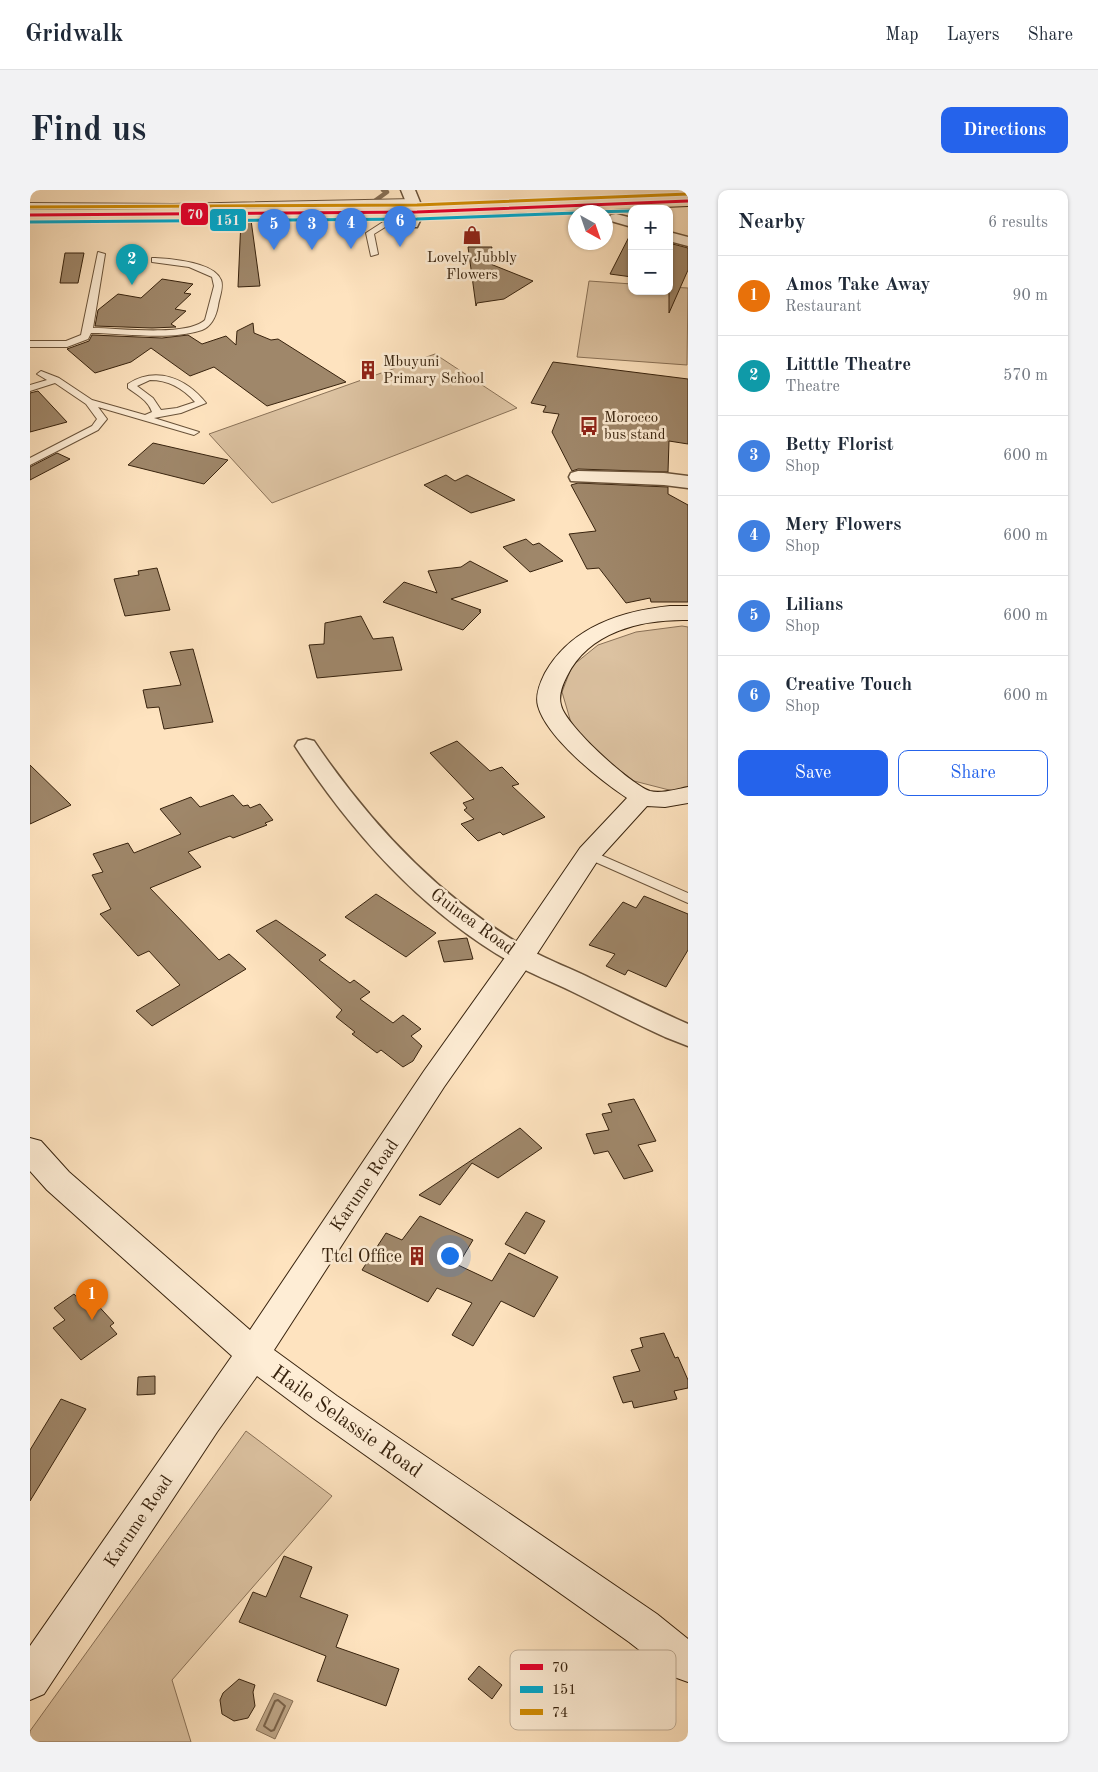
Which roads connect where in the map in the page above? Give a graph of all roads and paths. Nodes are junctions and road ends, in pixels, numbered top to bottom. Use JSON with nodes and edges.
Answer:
{"nodes":[{"id":1,"x":688,"y":201,"type":"edge"},
{"id":2,"x":30,"y":205,"type":"edge"},
{"id":3,"x":413,"y":207,"type":"edge"},
{"id":4,"x":30,"y":215,"type":"edge"},
{"id":5,"x":688,"y":215,"type":"edge"},
{"id":6,"x":673,"y":216,"type":"edge"},
{"id":7,"x":613,"y":218,"type":"edge"},
{"id":8,"x":628,"y":218,"type":"edge"},
{"id":9,"x":568,"y":219,"type":"edge"},
{"id":10,"x":613,"y":219,"type":"edge"},
{"id":11,"x":628,"y":223,"type":"edge"},
{"id":12,"x":386,"y":224,"type":"junction"},
{"id":13,"x":30,"y":227,"type":"edge"},
{"id":14,"x":673,"y":237,"type":"edge"},
{"id":15,"x":688,"y":242,"type":"edge"},
{"id":16,"x":101,"y":254,"type":"dead end"},
{"id":17,"x":374,"y":254,"type":"dead end"},
{"id":18,"x":155,"y":260,"type":"dead end"},
{"id":19,"x":88,"y":330,"type":"junction"},
{"id":20,"x":30,"y":344,"type":"edge"},
{"id":21,"x":40,"y":374,"type":"dead end"},
{"id":22,"x":56,"y":380,"type":"junction"},
{"id":23,"x":30,"y":388,"type":"edge"},
{"id":24,"x":89,"y":402,"type":"junction"},
{"id":25,"x":157,"y":413,"type":"junction"},
{"id":26,"x":146,"y":418,"type":"junction"},
{"id":27,"x":194,"y":432,"type":"dead end"},
{"id":28,"x":30,"y":462,"type":"edge"},
{"id":29,"x":578,"y":477,"type":"dead end"},
{"id":30,"x":688,"y":482,"type":"edge"},
{"id":31,"x":688,"y":613,"type":"edge"},
{"id":32,"x":306,"y":746,"type":"dead end"},
{"id":33,"x":688,"y":795,"type":"edge"},
{"id":34,"x":642,"y":797,"type":"junction"},
{"id":35,"x":589,"y":854,"type":"junction"},
{"id":36,"x":688,"y":898,"type":"edge"},
{"id":37,"x":521,"y":956,"type":"junction"},
{"id":38,"x":688,"y":1036,"type":"edge"},
{"id":39,"x":30,"y":1150,"type":"edge"},
{"id":40,"x":253,"y":1354,"type":"junction"},
{"id":41,"x":672,"y":1650,"type":"edge"},
{"id":42,"x":676,"y":1653,"type":"edge"},
{"id":43,"x":688,"y":1662,"type":"edge"},
{"id":44,"x":30,"y":1680,"type":"edge"}],
"edges":[{"from":1,"to":3,"type":"highway"},
{"from":2,"to":3,"type":"lane"},
{"from":3,"to":4,"type":"highway"},
{"from":3,"to":9,"type":"highway"},
{"from":3,"to":12,"type":"highway"},
{"from":5,"to":6,"type":"highway"},
{"from":7,"to":8,"type":"highway"},
{"from":10,"to":11,"type":"street"},
{"from":12,"to":13,"type":"highway"},
{"from":12,"to":17,"type":"lane"},
{"from":14,"to":15,"type":"street"},
{"from":16,"to":19,"type":"lane"},
{"from":18,"to":19,"type":"lane"},
{"from":19,"to":20,"type":"lane"},
{"from":21,"to":22,"type":"lane"},
{"from":22,"to":23,"type":"lane"},
{"from":22,"to":24,"type":"lane"},
{"from":24,"to":26,"type":"lane"},
{"from":24,"to":28,"type":"lane"},
{"from":25,"to":25,"type":"lane"},
{"from":25,"to":26,"type":"lane"},
{"from":26,"to":27,"type":"lane"},
{"from":29,"to":30,"type":"street"},
{"from":31,"to":34,"type":"street"},
{"from":32,"to":37,"type":"street","name":"Guinea Road"},
{"from":33,"to":34,"type":"street"},
{"from":34,"to":35,"type":"street","name":"Karume Road"},
{"from":35,"to":36,"type":"lane"},
{"from":35,"to":37,"type":"street","name":"Karume Road"},
{"from":37,"to":38,"type":"street","name":"Guinea Road"},
{"from":37,"to":40,"type":"street","name":"Karume Road"},
{"from":39,"to":40,"type":"street","name":"Haile Selassie Road"},
{"from":40,"to":41,"type":"street","name":"Haile Selassie Road"},
{"from":40,"to":44,"type":"street","name":"Karume Road"},
{"from":42,"to":43,"type":"street","name":"Haile Selassie Road"}]}
